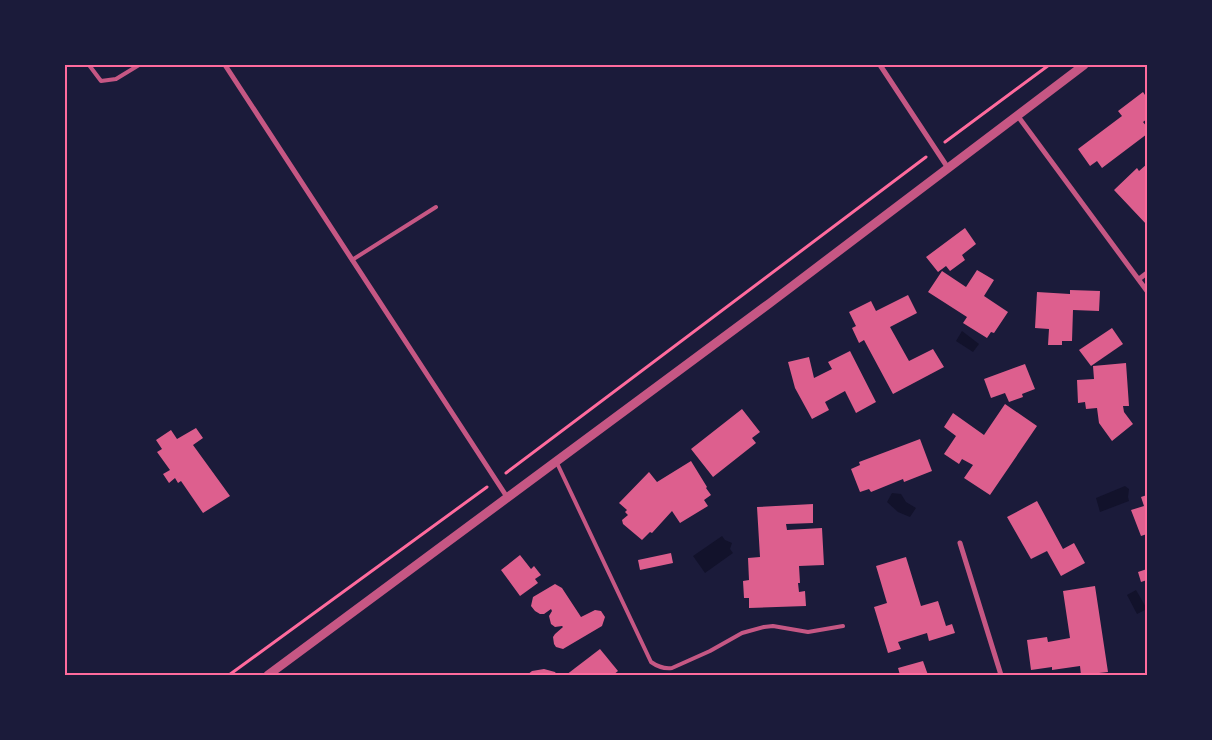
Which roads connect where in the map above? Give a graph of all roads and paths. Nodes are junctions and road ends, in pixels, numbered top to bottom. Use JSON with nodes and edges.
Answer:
{"nodes":[{"id":1,"x":89,"y":65,"type":"edge"},
{"id":2,"x":139,"y":65,"type":"edge"},
{"id":3,"x":225,"y":65,"type":"edge"},
{"id":4,"x":880,"y":65,"type":"edge"},
{"id":5,"x":1049,"y":65,"type":"edge"},
{"id":6,"x":1084,"y":65,"type":"edge"},
{"id":7,"x":1017,"y":115,"type":"junction"},
{"id":8,"x":936,"y":150,"type":"junction"},
{"id":9,"x":948,"y":169,"type":"junction"},
{"id":10,"x":436,"y":207,"type":"dead end"},
{"id":11,"x":352,"y":260,"type":"junction"},
{"id":12,"x":1147,"y":273,"type":"edge"},
{"id":13,"x":1138,"y":279,"type":"junction"},
{"id":14,"x":1147,"y":291,"type":"edge"},
{"id":15,"x":556,"y":461,"type":"junction"},
{"id":16,"x":496,"y":480,"type":"junction"},
{"id":17,"x":507,"y":497,"type":"junction"},
{"id":18,"x":960,"y":543,"type":"dead end"},
{"id":19,"x":843,"y":626,"type":"dead end"},
{"id":20,"x":230,"y":675,"type":"edge"},
{"id":21,"x":268,"y":675,"type":"edge"},
{"id":22,"x":1001,"y":675,"type":"edge"}],
"edges":[{"from":1,"to":2,"type":"lane"},
{"from":3,"to":11,"type":"street"},
{"from":4,"to":8,"type":"street"},
{"from":5,"to":8,"type":"path"},
{"from":6,"to":7,"type":"street"},
{"from":7,"to":9,"type":"street"},
{"from":7,"to":13,"type":"street"},
{"from":8,"to":9,"type":"street"},
{"from":8,"to":16,"type":"path"},
{"from":9,"to":15,"type":"street"},
{"from":10,"to":11,"type":"lane"},
{"from":11,"to":16,"type":"street"},
{"from":12,"to":13,"type":"street"},
{"from":13,"to":14,"type":"street"},
{"from":15,"to":17,"type":"street"},
{"from":15,"to":19,"type":"lane"},
{"from":16,"to":17,"type":"street"},
{"from":16,"to":20,"type":"path"},
{"from":17,"to":21,"type":"street"},
{"from":18,"to":22,"type":"street"}]}
